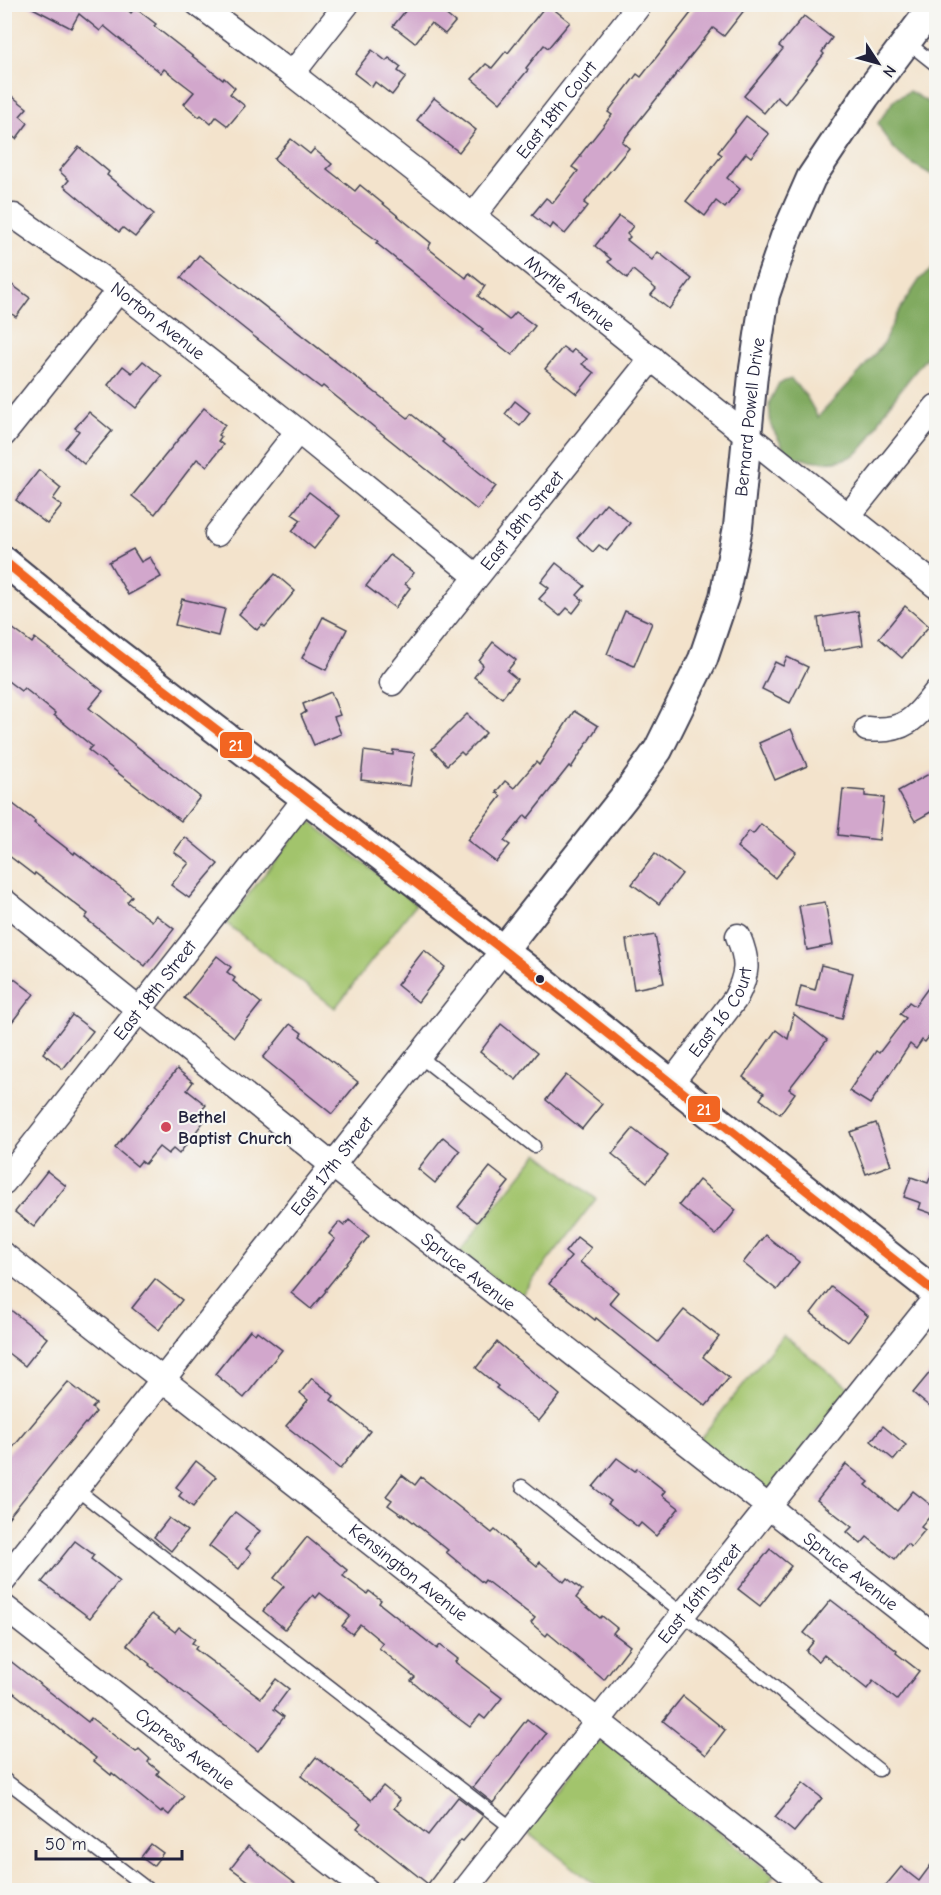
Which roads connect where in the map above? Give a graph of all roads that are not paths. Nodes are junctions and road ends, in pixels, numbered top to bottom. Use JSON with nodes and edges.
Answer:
{"nodes":[{"id":1,"x":198,"y":4,"type":"edge"},
{"id":2,"x":347,"y":4,"type":"edge"},
{"id":3,"x":640,"y":4,"type":"edge"},
{"id":4,"x":935,"y":4,"type":"edge"},
{"id":5,"x":907,"y":42,"type":"junction"},
{"id":6,"x":936,"y":64,"type":"edge"},
{"id":7,"x":292,"y":74,"type":"junction"},
{"id":8,"x":8,"y":214,"type":"edge"},
{"id":9,"x":473,"y":216,"type":"junction"},
{"id":10,"x":119,"y":290,"type":"junction"},
{"id":11,"x":652,"y":358,"type":"junction"},
{"id":12,"x":936,"y":407,"type":"edge"},
{"id":13,"x":298,"y":431,"type":"junction"},
{"id":14,"x":4,"y":434,"type":"edge"},
{"id":15,"x":747,"y":434,"type":"junction"},
{"id":16,"x":849,"y":515,"type":"junction"},
{"id":17,"x":217,"y":534,"type":"dead end"},
{"id":18,"x":4,"y":561,"type":"edge"},
{"id":19,"x":476,"y":576,"type":"junction"},
{"id":20,"x":936,"y":586,"type":"edge"},
{"id":21,"x":392,"y":683,"type":"dead end"},
{"id":22,"x":936,"y":692,"type":"edge"},
{"id":23,"x":867,"y":729,"type":"dead end"},
{"id":24,"x":658,"y":750,"type":"joint"},
{"id":25,"x":304,"y":799,"type":"junction"},
{"id":26,"x":4,"y":901,"type":"edge"},
{"id":27,"x":738,"y":936,"type":"dead end"},
{"id":28,"x":503,"y":950,"type":"junction"},
{"id":29,"x":140,"y":1009,"type":"junction"},
{"id":30,"x":419,"y":1056,"type":"junction"},
{"id":31,"x":672,"y":1082,"type":"junction"},
{"id":32,"x":534,"y":1146,"type":"dead end"},
{"id":33,"x":332,"y":1165,"type":"junction"},
{"id":34,"x":4,"y":1182,"type":"edge"},
{"id":35,"x":4,"y":1255,"type":"edge"},
{"id":36,"x":936,"y":1295,"type":"edge"},
{"id":37,"x":162,"y":1380,"type":"junction"},
{"id":38,"x":522,"y":1486,"type":"dead end"},
{"id":39,"x":76,"y":1489,"type":"junction"},
{"id":40,"x":768,"y":1507,"type":"junction"},
{"id":41,"x":4,"y":1580,"type":"edge"},
{"id":42,"x":4,"y":1607,"type":"edge"},
{"id":43,"x":684,"y":1613,"type":"junction"},
{"id":44,"x":936,"y":1638,"type":"edge"},
{"id":45,"x":597,"y":1722,"type":"junction"},
{"id":46,"x":879,"y":1770,"type":"dead end"},
{"id":47,"x":4,"y":1779,"type":"edge"},
{"id":48,"x":513,"y":1829,"type":"junction"},
{"id":49,"x":149,"y":1890,"type":"edge"},
{"id":50,"x":366,"y":1890,"type":"edge"},
{"id":51,"x":465,"y":1890,"type":"edge"},
{"id":52,"x":813,"y":1890,"type":"edge"}],
"edges":[{"from":1,"to":7,"type":"street","name":"Myrtle Avenue"},
{"from":2,"to":7,"type":"street"},
{"from":3,"to":9,"type":"street","name":"East 18th Court"},
{"from":4,"to":5,"type":"street"},
{"from":5,"to":6,"type":"lane"},
{"from":5,"to":15,"type":"street","name":"Bernard Powell Drive"},
{"from":7,"to":9,"type":"street","name":"Myrtle Avenue"},
{"from":8,"to":10,"type":"street","name":"Norton Avenue"},
{"from":9,"to":11,"type":"street","name":"Myrtle Avenue"},
{"from":10,"to":13,"type":"street","name":"Norton Avenue"},
{"from":10,"to":14,"type":"street"},
{"from":11,"to":15,"type":"street","name":"Myrtle Avenue"},
{"from":11,"to":19,"type":"street","name":"East 18th Street"},
{"from":12,"to":16,"type":"street"},
{"from":13,"to":17,"type":"street"},
{"from":13,"to":19,"type":"street","name":"Norton Avenue"},
{"from":15,"to":16,"type":"street","name":"Myrtle Avenue"},
{"from":15,"to":24,"type":"street","name":"Bernard Powell Drive"},
{"from":16,"to":20,"type":"street","name":"Myrtle Avenue"},
{"from":18,"to":25,"type":"street"},
{"from":19,"to":21,"type":"street","name":"East 18th Street"},
{"from":22,"to":23,"type":"street"},
{"from":24,"to":28,"type":"street","name":"East 17th Street"},
{"from":25,"to":28,"type":"street"},
{"from":25,"to":29,"type":"street","name":"East 18th Street"},
{"from":26,"to":29,"type":"street","name":"Spruce Avenue"},
{"from":27,"to":31,"type":"street","name":"East 16 Court"},
{"from":28,"to":30,"type":"street","name":"East 17th Street"},
{"from":28,"to":31,"type":"street"},
{"from":29,"to":33,"type":"street","name":"Spruce Avenue"},
{"from":29,"to":34,"type":"street","name":"East 18th Street"},
{"from":30,"to":32,"type":"lane"},
{"from":30,"to":33,"type":"street","name":"East 17th Street"},
{"from":31,"to":36,"type":"street"},
{"from":33,"to":37,"type":"street","name":"East 17th Street"},
{"from":33,"to":40,"type":"street","name":"Spruce Avenue"},
{"from":35,"to":37,"type":"street","name":"Kensington Avenue"},
{"from":36,"to":40,"type":"street","name":"East 16th Street"},
{"from":37,"to":39,"type":"street","name":"East 17th Street"},
{"from":37,"to":45,"type":"street","name":"Kensington Avenue"},
{"from":38,"to":43,"type":"lane"},
{"from":39,"to":41,"type":"street","name":"East 17th Street"},
{"from":39,"to":48,"type":"lane"},
{"from":40,"to":43,"type":"street","name":"East 16th Street"},
{"from":40,"to":44,"type":"street","name":"Spruce Avenue"},
{"from":42,"to":50,"type":"street","name":"Cypress Avenue"},
{"from":43,"to":45,"type":"street","name":"East 16th Street"},
{"from":43,"to":46,"type":"lane"},
{"from":45,"to":48,"type":"street","name":"East 16th Street"},
{"from":45,"to":52,"type":"street","name":"Kensington Avenue"},
{"from":47,"to":49,"type":"lane"},
{"from":48,"to":51,"type":"street","name":"East 16th Street"}]}
